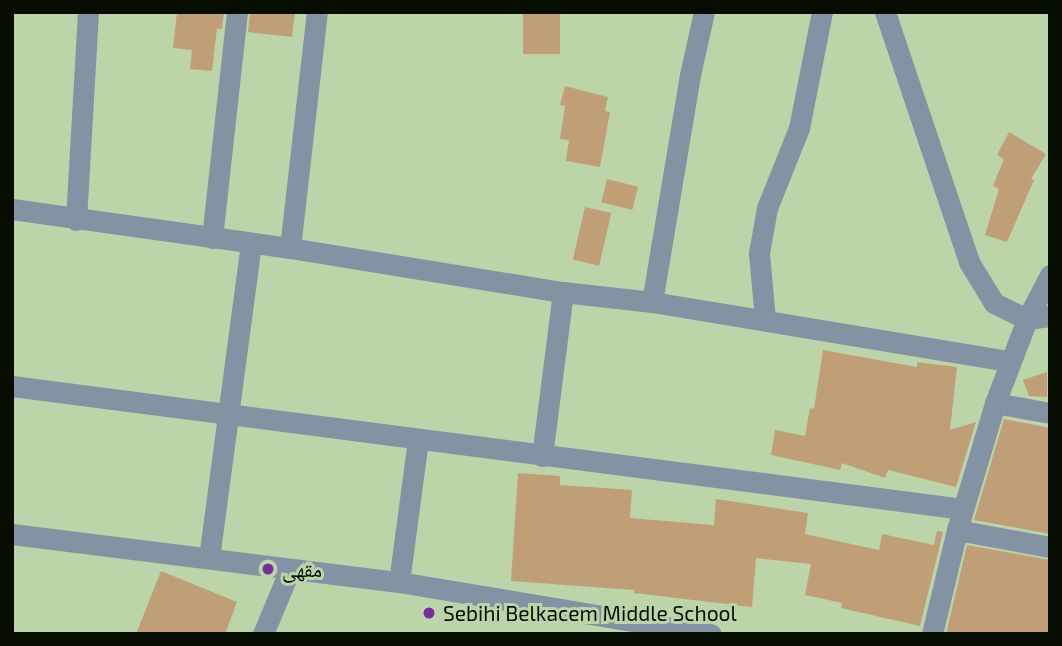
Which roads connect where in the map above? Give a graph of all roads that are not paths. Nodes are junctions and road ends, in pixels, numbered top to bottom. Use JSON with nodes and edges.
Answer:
{"nodes":[{"id":1,"x":88,"y":12,"type":"edge"},
{"id":2,"x":237,"y":12,"type":"edge"},
{"id":3,"x":317,"y":12,"type":"edge"},
{"id":4,"x":704,"y":12,"type":"edge"},
{"id":5,"x":822,"y":12,"type":"edge"},
{"id":6,"x":885,"y":12,"type":"edge"},
{"id":7,"x":12,"y":209,"type":"edge"},
{"id":8,"x":76,"y":220,"type":"junction"},
{"id":9,"x":212,"y":238,"type":"junction"},
{"id":10,"x":251,"y":244,"type":"junction"},
{"id":11,"x":290,"y":248,"type":"junction"},
{"id":12,"x":1050,"y":275,"type":"edge"},
{"id":13,"x":563,"y":292,"type":"junction"},
{"id":14,"x":652,"y":302,"type":"junction"},
{"id":15,"x":1050,"y":316,"type":"edge"},
{"id":16,"x":1027,"y":319,"type":"junction"},
{"id":17,"x":765,"y":320,"type":"junction"},
{"id":18,"x":1010,"y":361,"type":"junction"},
{"id":19,"x":12,"y":386,"type":"edge"},
{"id":20,"x":995,"y":403,"type":"junction"},
{"id":21,"x":231,"y":412,"type":"junction"},
{"id":22,"x":1050,"y":413,"type":"edge"},
{"id":23,"x":418,"y":440,"type":"junction"},
{"id":24,"x":542,"y":456,"type":"junction"},
{"id":25,"x":963,"y":509,"type":"junction"},
{"id":26,"x":957,"y":530,"type":"junction"},
{"id":27,"x":12,"y":534,"type":"edge"},
{"id":28,"x":1050,"y":547,"type":"edge"},
{"id":29,"x":209,"y":558,"type":"junction"},
{"id":30,"x":290,"y":569,"type":"junction"},
{"id":31,"x":399,"y":582,"type":"junction"},
{"id":32,"x":263,"y":634,"type":"edge"},
{"id":33,"x":711,"y":634,"type":"edge"},
{"id":34,"x":932,"y":634,"type":"edge"}],
"edges":[{"from":1,"to":8,"type":"street"},
{"from":2,"to":9,"type":"street"},
{"from":3,"to":11,"type":"street"},
{"from":4,"to":14,"type":"street"},
{"from":5,"to":17,"type":"street"},
{"from":6,"to":16,"type":"street"},
{"from":7,"to":8,"type":"street"},
{"from":8,"to":9,"type":"street"},
{"from":9,"to":10,"type":"street"},
{"from":10,"to":11,"type":"street"},
{"from":10,"to":21,"type":"street"},
{"from":11,"to":13,"type":"street"},
{"from":12,"to":16,"type":"street"},
{"from":13,"to":14,"type":"street"},
{"from":13,"to":24,"type":"street"},
{"from":14,"to":17,"type":"street"},
{"from":15,"to":16,"type":"street"},
{"from":16,"to":18,"type":"street"},
{"from":17,"to":18,"type":"street"},
{"from":18,"to":20,"type":"street"},
{"from":19,"to":21,"type":"street"},
{"from":20,"to":22,"type":"street"},
{"from":20,"to":25,"type":"street"},
{"from":21,"to":23,"type":"street"},
{"from":21,"to":29,"type":"street"},
{"from":23,"to":24,"type":"street"},
{"from":23,"to":31,"type":"street"},
{"from":24,"to":25,"type":"street"},
{"from":25,"to":26,"type":"street"},
{"from":26,"to":28,"type":"street"},
{"from":26,"to":34,"type":"street"},
{"from":27,"to":29,"type":"street"},
{"from":29,"to":30,"type":"street"},
{"from":30,"to":31,"type":"street"},
{"from":30,"to":32,"type":"street"},
{"from":31,"to":33,"type":"street"}]}
